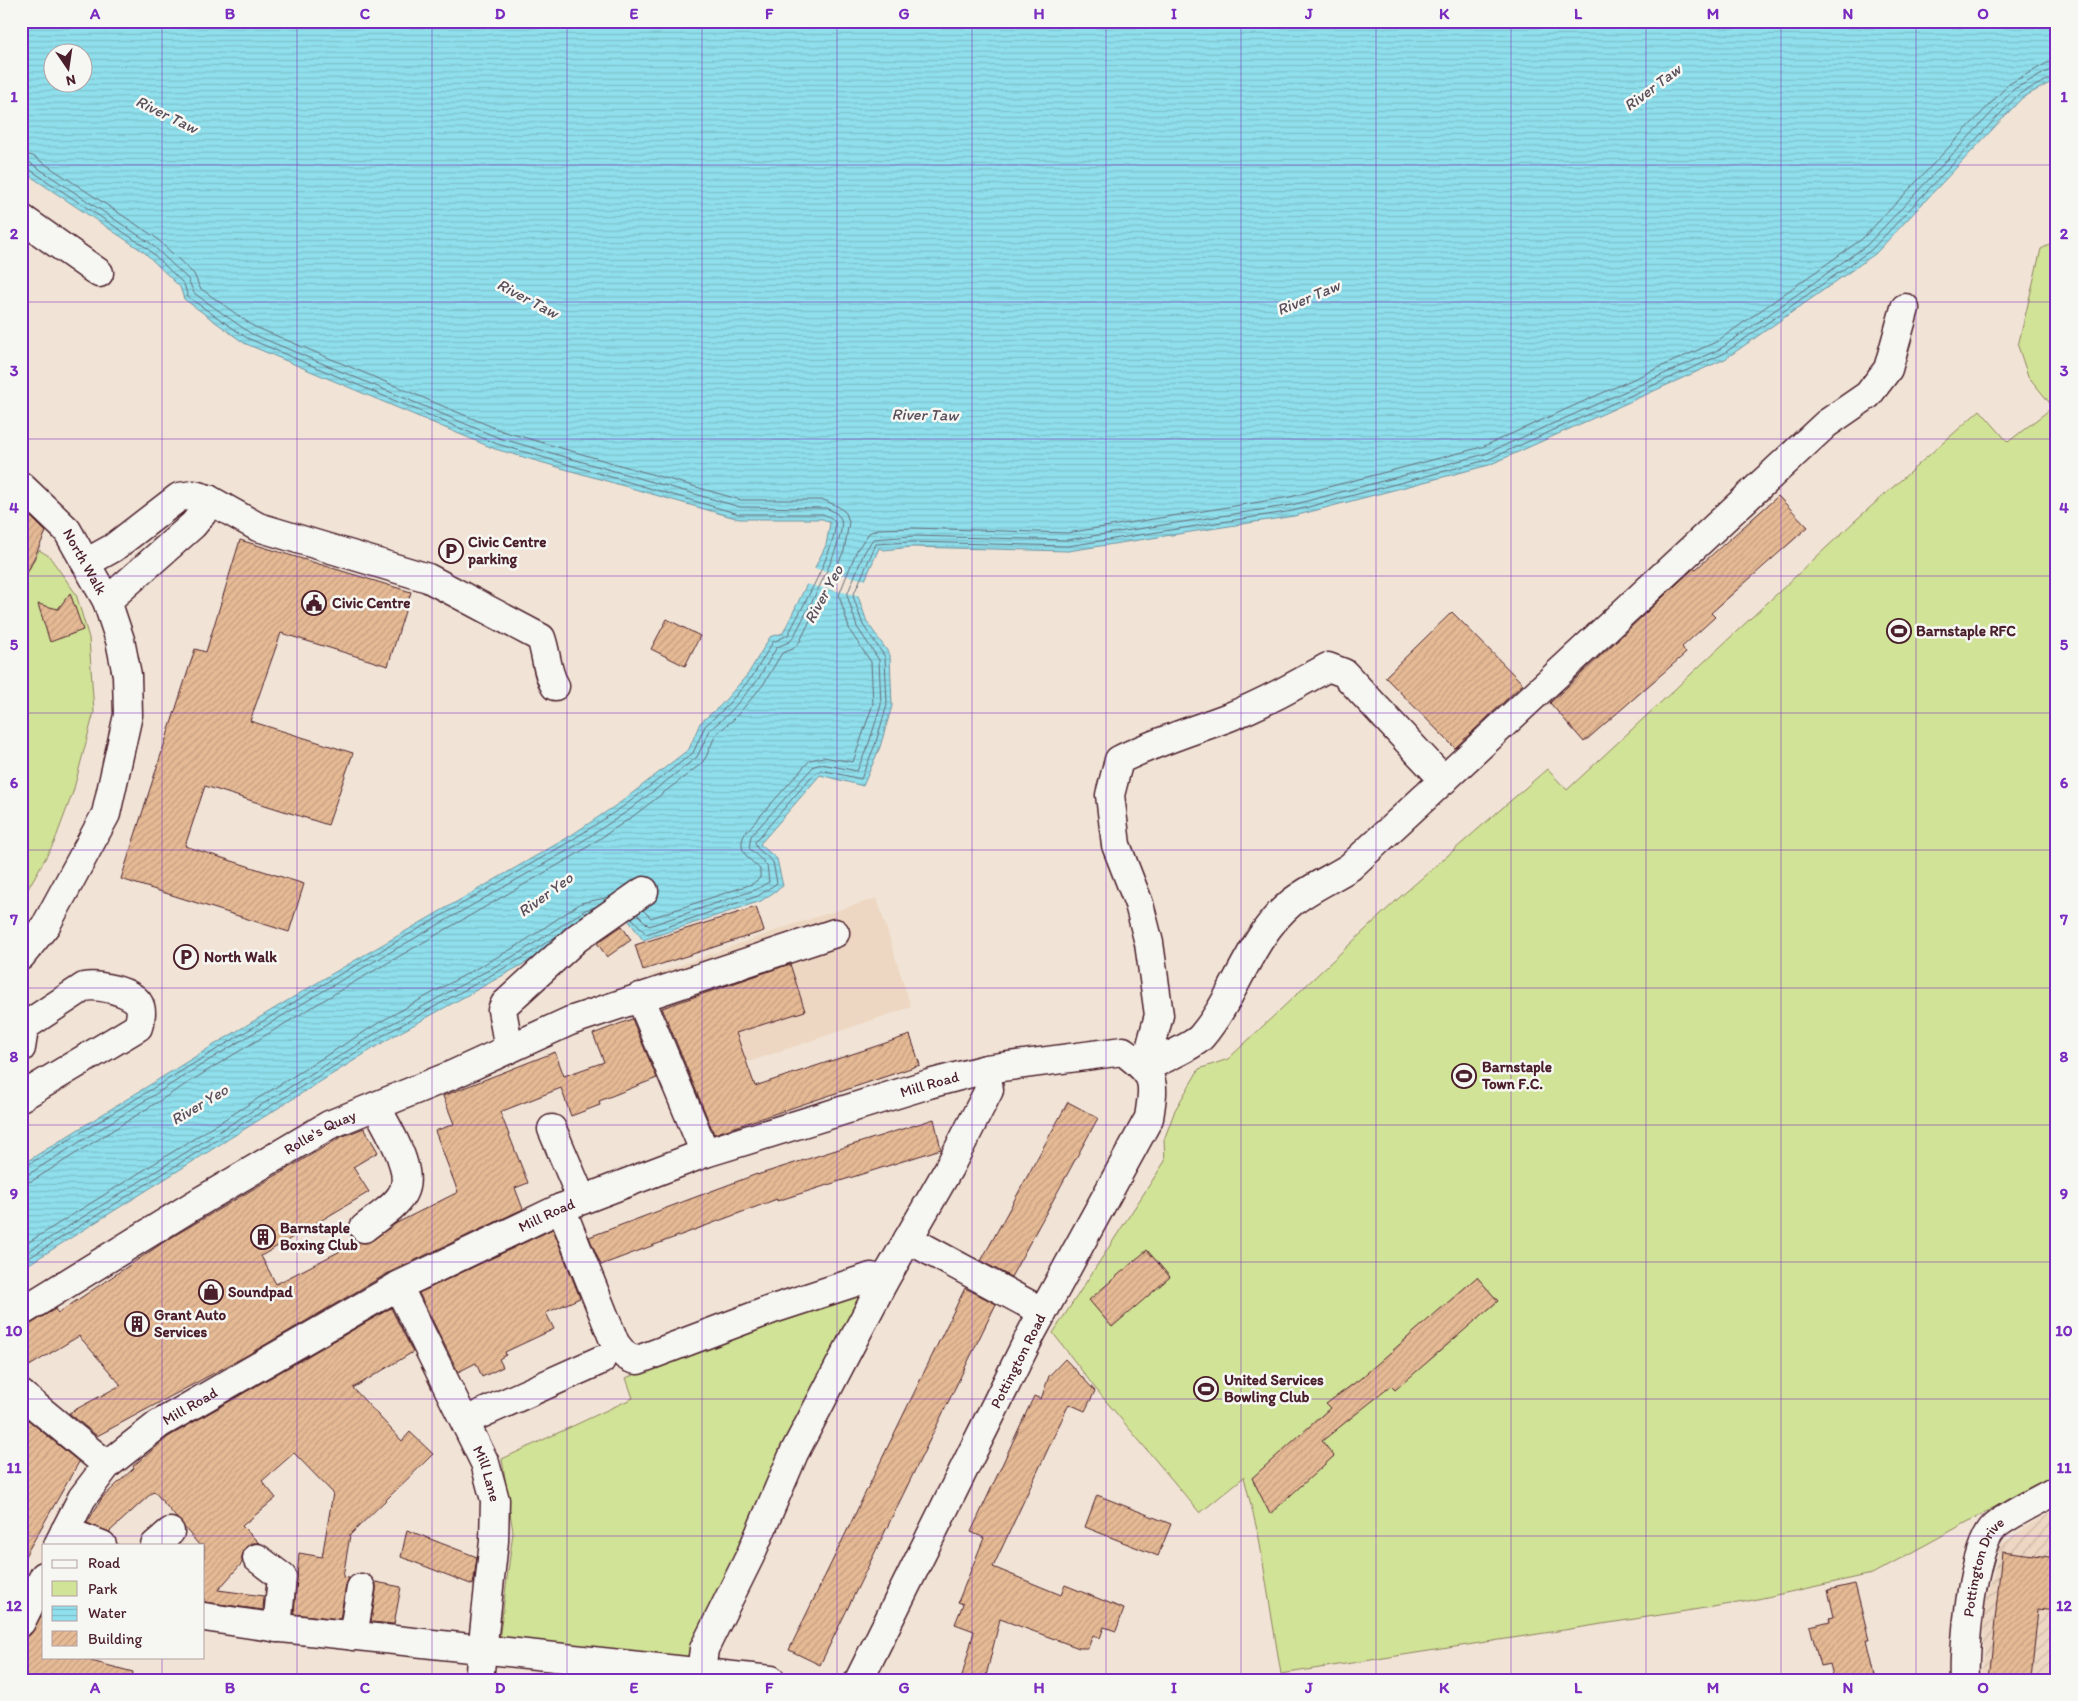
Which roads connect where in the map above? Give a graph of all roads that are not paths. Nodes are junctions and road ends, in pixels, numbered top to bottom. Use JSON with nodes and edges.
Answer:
{"nodes":[{"id":1,"x":21,"y":218,"type":"edge"},
{"id":2,"x":99,"y":273,"type":"dead end"},
{"id":3,"x":1905,"y":308,"type":"dead end"},
{"id":4,"x":21,"y":486,"type":"edge"},
{"id":5,"x":208,"y":499,"type":"junction"},
{"id":6,"x":148,"y":522,"type":"junction"},
{"id":7,"x":164,"y":548,"type":"junction"},
{"id":8,"x":86,"y":564,"type":"junction"},
{"id":9,"x":107,"y":601,"type":"junction"},
{"id":10,"x":555,"y":686,"type":"dead end"},
{"id":11,"x":1444,"y":780,"type":"junction"},
{"id":12,"x":644,"y":891,"type":"dead end"},
{"id":13,"x":835,"y":933,"type":"dead end"},
{"id":14,"x":21,"y":956,"type":"edge"},
{"id":15,"x":640,"y":997,"type":"junction"},
{"id":16,"x":21,"y":1048,"type":"edge"},
{"id":17,"x":509,"y":1049,"type":"junction"},
{"id":18,"x":1145,"y":1068,"type":"junction"},
{"id":19,"x":986,"y":1069,"type":"junction"},
{"id":20,"x":21,"y":1097,"type":"edge"},
{"id":21,"x":376,"y":1106,"type":"junction"},
{"id":22,"x":552,"y":1129,"type":"dead end"},
{"id":23,"x":705,"y":1153,"type":"junction"},
{"id":24,"x":571,"y":1204,"type":"junction"},
{"id":25,"x":364,"y":1228,"type":"dead end"},
{"id":26,"x":908,"y":1239,"type":"junction"},
{"id":27,"x":884,"y":1281,"type":"junction"},
{"id":28,"x":398,"y":1286,"type":"junction"},
{"id":29,"x":21,"y":1312,"type":"edge"},
{"id":30,"x":1043,"y":1312,"type":"junction"},
{"id":31,"x":601,"y":1360,"type":"dead end"},
{"id":32,"x":21,"y":1394,"type":"edge"},
{"id":33,"x":465,"y":1421,"type":"junction"},
{"id":34,"x":107,"y":1465,"type":"junction"},
{"id":35,"x":2057,"y":1490,"type":"edge"},
{"id":36,"x":62,"y":1538,"type":"edge"},
{"id":37,"x":96,"y":1544,"type":"edge"},
{"id":38,"x":257,"y":1558,"type":"dead end"},
{"id":39,"x":42,"y":1586,"type":"edge"},
{"id":40,"x":361,"y":1588,"type":"dead end"},
{"id":41,"x":205,"y":1617,"type":"edge"},
{"id":42,"x":21,"y":1622,"type":"edge"},
{"id":43,"x":277,"y":1628,"type":"junction"},
{"id":44,"x":353,"y":1636,"type":"junction"},
{"id":45,"x":484,"y":1651,"type":"junction"},
{"id":46,"x":702,"y":1673,"type":"junction"},
{"id":47,"x":480,"y":1680,"type":"edge"},
{"id":48,"x":771,"y":1680,"type":"edge"},
{"id":49,"x":859,"y":1680,"type":"edge"},
{"id":50,"x":1966,"y":1680,"type":"edge"}],
"edges":[{"from":1,"to":2,"type":"street"},
{"from":3,"to":11,"type":"street"},
{"from":4,"to":8,"type":"street","name":"North Walk"},
{"from":5,"to":6,"type":"street"},
{"from":5,"to":7,"type":"street"},
{"from":5,"to":10,"type":"street"},
{"from":6,"to":7,"type":"street"},
{"from":6,"to":8,"type":"street"},
{"from":7,"to":9,"type":"street"},
{"from":8,"to":9,"type":"street","name":"North Walk"},
{"from":9,"to":14,"type":"street","name":"North Walk"},
{"from":11,"to":18,"type":"street"},
{"from":11,"to":18,"type":"street"},
{"from":12,"to":17,"type":"street"},
{"from":13,"to":15,"type":"street","name":"Rolle's Quay"},
{"from":15,"to":17,"type":"street","name":"Rolle's Quay"},
{"from":15,"to":23,"type":"street"},
{"from":16,"to":20,"type":"street"},
{"from":17,"to":21,"type":"street","name":"Rolle's Quay"},
{"from":18,"to":19,"type":"street","name":"Mill Road"},
{"from":18,"to":30,"type":"street","name":"Pottington Road"},
{"from":19,"to":23,"type":"street","name":"Mill Road"},
{"from":19,"to":26,"type":"street"},
{"from":21,"to":25,"type":"street"},
{"from":21,"to":29,"type":"street","name":"Rolle's Quay"},
{"from":22,"to":24,"type":"street"},
{"from":23,"to":24,"type":"street","name":"Mill Road"},
{"from":24,"to":27,"type":"street"},
{"from":24,"to":28,"type":"street","name":"Mill Road"},
{"from":26,"to":27,"type":"street"},
{"from":26,"to":30,"type":"street"},
{"from":27,"to":46,"type":"street"},
{"from":28,"to":33,"type":"street","name":"Mill Lane"},
{"from":28,"to":34,"type":"street","name":"Mill Road"},
{"from":30,"to":49,"type":"street","name":"Pottington Road"},
{"from":31,"to":33,"type":"street"},
{"from":32,"to":34,"type":"street"},
{"from":33,"to":45,"type":"street","name":"Mill Lane"},
{"from":34,"to":36,"type":"street","name":"Mill Road"},
{"from":35,"to":50,"type":"street","name":"Pottington Drive"},
{"from":36,"to":37,"type":"street"},
{"from":38,"to":43,"type":"street"},
{"from":39,"to":42,"type":"street"},
{"from":40,"to":44,"type":"street"},
{"from":41,"to":43,"type":"street"},
{"from":43,"to":44,"type":"street"},
{"from":44,"to":45,"type":"street"},
{"from":45,"to":46,"type":"street"},
{"from":45,"to":47,"type":"street","name":"Mill Lane"},
{"from":46,"to":48,"type":"street"}]}
